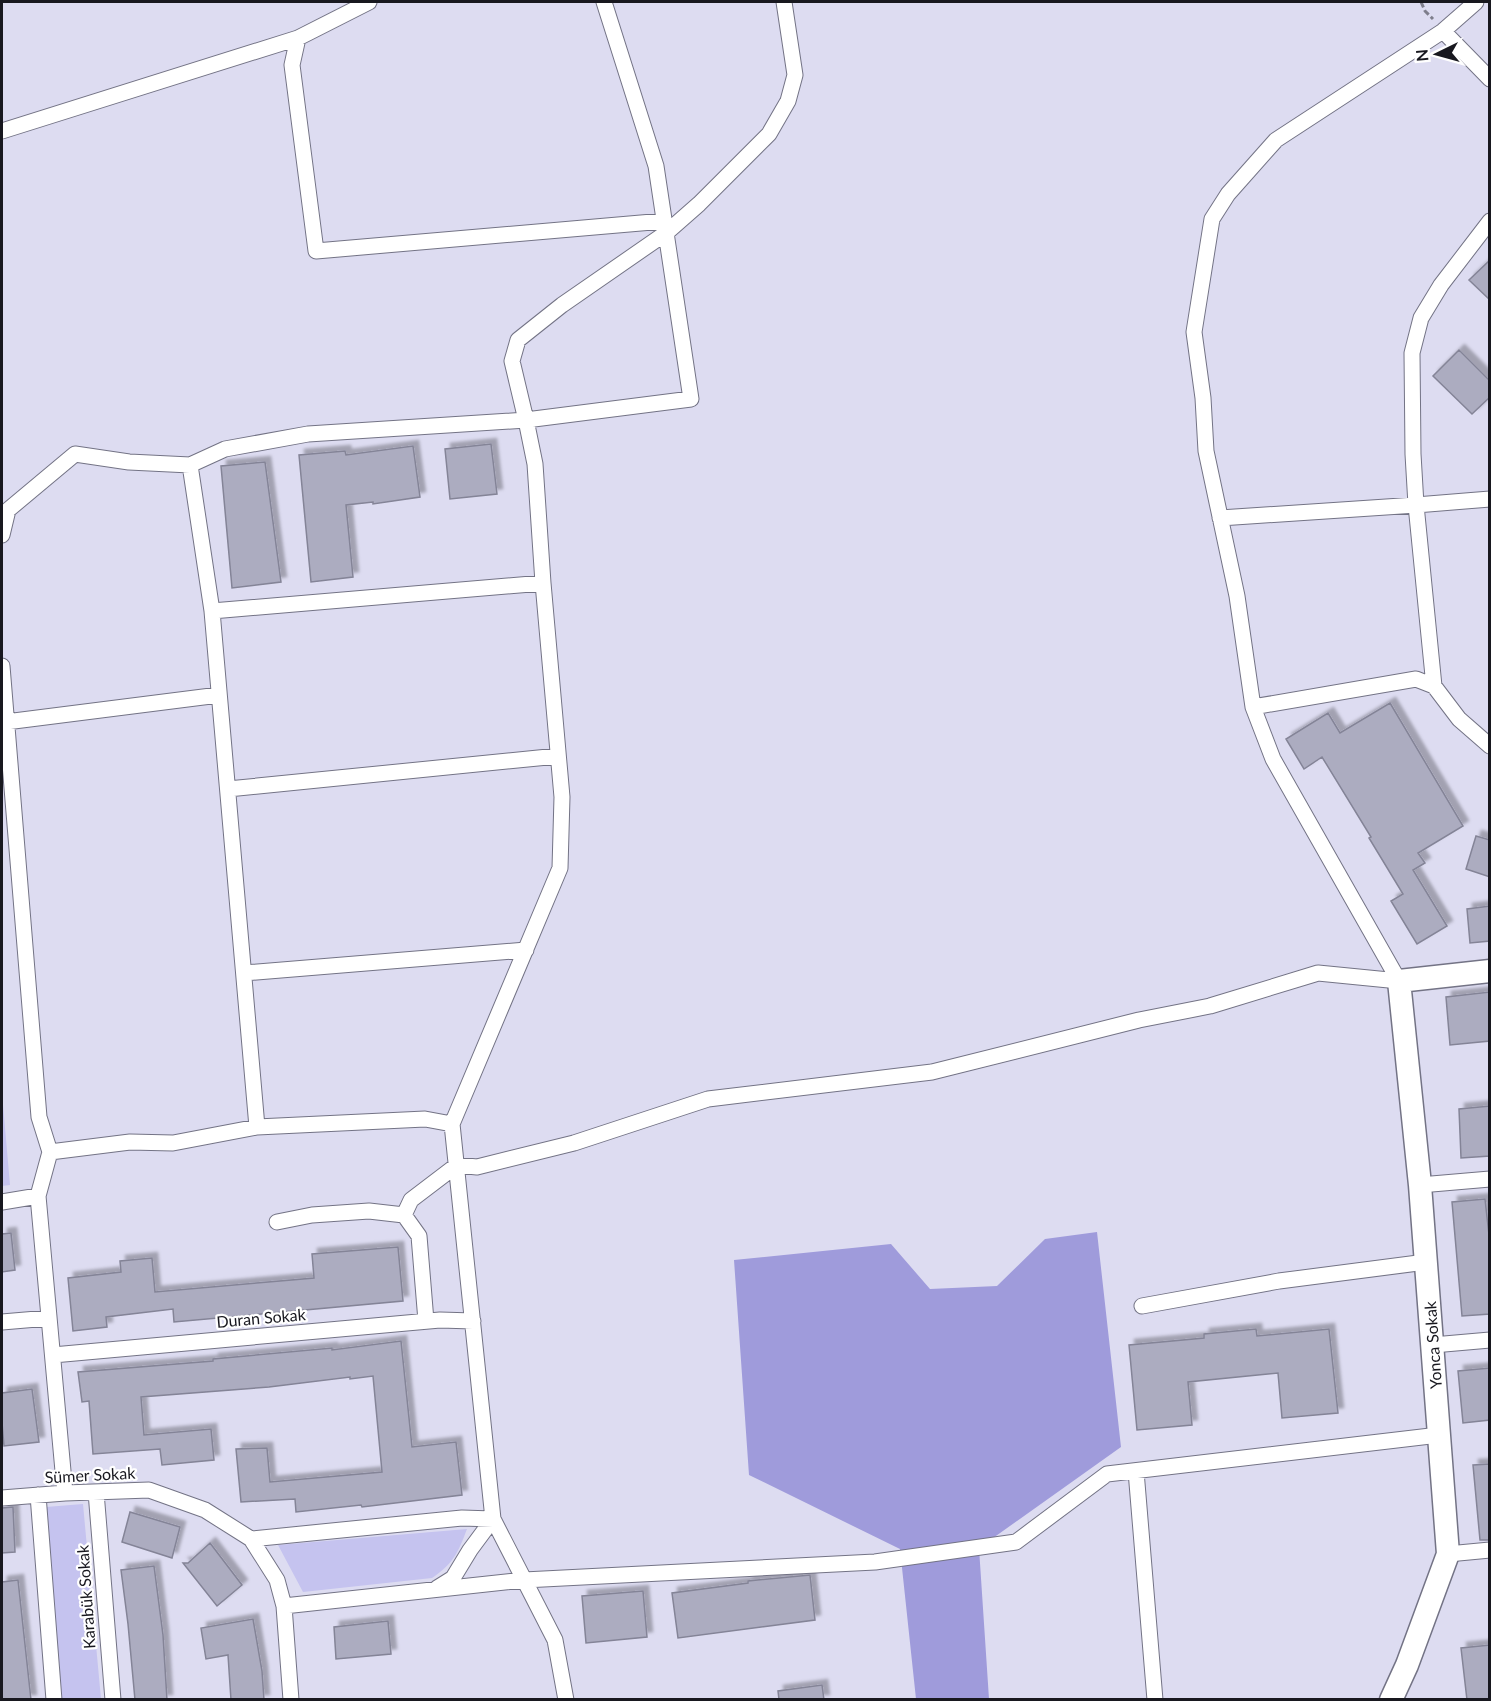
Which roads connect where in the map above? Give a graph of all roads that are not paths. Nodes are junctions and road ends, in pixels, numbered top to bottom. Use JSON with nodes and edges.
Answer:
{"nodes":[{"id":1,"x":369,"y":2,"type":"edge"},
{"id":2,"x":604,"y":2,"type":"edge"},
{"id":3,"x":784,"y":2,"type":"edge"},
{"id":4,"x":1476,"y":2,"type":"edge"},
{"id":5,"x":1443,"y":31,"type":"junction"},
{"id":6,"x":298,"y":38,"type":"junction"},
{"id":7,"x":1490,"y":79,"type":"edge"},
{"id":8,"x":2,"y":131,"type":"edge"},
{"id":9,"x":1490,"y":221,"type":"edge"},
{"id":10,"x":665,"y":227,"type":"junction"},
{"id":11,"x":526,"y":420,"type":"junction"},
{"id":12,"x":190,"y":465,"type":"junction"},
{"id":13,"x":1490,"y":499,"type":"edge"},
{"id":14,"x":1416,"y":505,"type":"junction"},
{"id":15,"x":1220,"y":518,"type":"junction"},
{"id":16,"x":2,"y":535,"type":"edge"},
{"id":17,"x":543,"y":583,"type":"junction"},
{"id":18,"x":212,"y":611,"type":"junction"},
{"id":19,"x":2,"y":666,"type":"edge"},
{"id":20,"x":1434,"y":686,"type":"junction"},
{"id":21,"x":219,"y":695,"type":"junction"},
{"id":22,"x":1253,"y":706,"type":"junction"},
{"id":23,"x":6,"y":722,"type":"junction"},
{"id":24,"x":1490,"y":746,"type":"edge"},
{"id":25,"x":558,"y":756,"type":"junction"},
{"id":26,"x":228,"y":789,"type":"junction"},
{"id":27,"x":526,"y":950,"type":"junction"},
{"id":28,"x":1490,"y":971,"type":"edge"},
{"id":29,"x":244,"y":973,"type":"junction"},
{"id":30,"x":1399,"y":981,"type":"junction"},
{"id":31,"x":452,"y":1124,"type":"junction"},
{"id":32,"x":257,"y":1127,"type":"junction"},
{"id":33,"x":50,"y":1152,"type":"junction"},
{"id":34,"x":457,"y":1165,"type":"junction"},
{"id":35,"x":1490,"y":1179,"type":"edge"},
{"id":36,"x":1420,"y":1185,"type":"junction"},
{"id":37,"x":38,"y":1196,"type":"junction"},
{"id":38,"x":2,"y":1202,"type":"edge"},
{"id":39,"x":404,"y":1215,"type":"junction"},
{"id":40,"x":277,"y":1222,"type":"dead end"},
{"id":41,"x":1426,"y":1262,"type":"junction"},
{"id":42,"x":1142,"y":1306,"type":"dead end"},
{"id":43,"x":49,"y":1318,"type":"junction"},
{"id":44,"x":426,"y":1321,"type":"junction"},
{"id":45,"x":473,"y":1321,"type":"junction"},
{"id":46,"x":2,"y":1322,"type":"edge"},
{"id":47,"x":1490,"y":1340,"type":"edge"},
{"id":48,"x":1432,"y":1345,"type":"junction"},
{"id":49,"x":52,"y":1354,"type":"junction"},
{"id":50,"x":1439,"y":1435,"type":"junction"},
{"id":51,"x":1136,"y":1471,"type":"junction"},
{"id":52,"x":96,"y":1492,"type":"junction"},
{"id":53,"x":65,"y":1493,"type":"junction"},
{"id":54,"x":38,"y":1495,"type":"junction"},
{"id":55,"x":2,"y":1498,"type":"edge"},
{"id":56,"x":493,"y":1519,"type":"junction"},
{"id":57,"x":251,"y":1539,"type":"junction"},
{"id":58,"x":1490,"y":1550,"type":"edge"},
{"id":59,"x":1448,"y":1554,"type":"junction"},
{"id":60,"x":524,"y":1580,"type":"junction"},
{"id":61,"x":435,"y":1590,"type":"junction"},
{"id":62,"x":284,"y":1606,"type":"junction"},
{"id":63,"x":54,"y":1700,"type":"edge"},
{"id":64,"x":112,"y":1700,"type":"edge"},
{"id":65,"x":291,"y":1700,"type":"edge"},
{"id":66,"x":566,"y":1700,"type":"edge"},
{"id":67,"x":1155,"y":1700,"type":"edge"},
{"id":68,"x":1391,"y":1700,"type":"edge"}],
"edges":[{"from":1,"to":6,"type":"street"},
{"from":2,"to":10,"type":"street"},
{"from":3,"to":10,"type":"street"},
{"from":4,"to":5,"type":"street"},
{"from":5,"to":7,"type":"street"},
{"from":5,"to":15,"type":"street"},
{"from":6,"to":8,"type":"street"},
{"from":6,"to":10,"type":"street"},
{"from":9,"to":14,"type":"street"},
{"from":10,"to":11,"type":"street"},
{"from":10,"to":11,"type":"street"},
{"from":11,"to":12,"type":"street"},
{"from":11,"to":17,"type":"street"},
{"from":12,"to":16,"type":"street"},
{"from":12,"to":18,"type":"street"},
{"from":13,"to":14,"type":"street"},
{"from":14,"to":15,"type":"street"},
{"from":14,"to":20,"type":"street"},
{"from":15,"to":22,"type":"street"},
{"from":17,"to":18,"type":"street"},
{"from":17,"to":25,"type":"street"},
{"from":18,"to":21,"type":"street"},
{"from":19,"to":23,"type":"street"},
{"from":20,"to":22,"type":"street"},
{"from":20,"to":24,"type":"street"},
{"from":21,"to":23,"type":"street"},
{"from":21,"to":26,"type":"street"},
{"from":22,"to":30,"type":"street"},
{"from":23,"to":33,"type":"street"},
{"from":25,"to":26,"type":"street"},
{"from":25,"to":27,"type":"street"},
{"from":26,"to":29,"type":"street"},
{"from":27,"to":29,"type":"street"},
{"from":27,"to":31,"type":"street"},
{"from":28,"to":30,"type":"street"},
{"from":29,"to":32,"type":"street"},
{"from":30,"to":34,"type":"street"},
{"from":30,"to":36,"type":"street","name":"Yonca Sokak"},
{"from":31,"to":32,"type":"street"},
{"from":31,"to":34,"type":"street"},
{"from":32,"to":33,"type":"street"},
{"from":33,"to":37,"type":"street"},
{"from":34,"to":39,"type":"street"},
{"from":34,"to":45,"type":"street"},
{"from":35,"to":36,"type":"street"},
{"from":36,"to":41,"type":"street","name":"Yonca Sokak"},
{"from":37,"to":38,"type":"street"},
{"from":37,"to":43,"type":"street"},
{"from":39,"to":40,"type":"street"},
{"from":39,"to":44,"type":"street"},
{"from":41,"to":42,"type":"street"},
{"from":41,"to":48,"type":"street","name":"Yonca Sokak"},
{"from":43,"to":46,"type":"street"},
{"from":43,"to":49,"type":"street"},
{"from":44,"to":45,"type":"street","name":"Duran Sokak"},
{"from":44,"to":49,"type":"street","name":"Duran Sokak"},
{"from":45,"to":56,"type":"street"},
{"from":47,"to":48,"type":"street"},
{"from":48,"to":50,"type":"street","name":"Yonca Sokak"},
{"from":49,"to":53,"type":"street"},
{"from":50,"to":51,"type":"street"},
{"from":50,"to":59,"type":"street","name":"Yonca Sokak"},
{"from":51,"to":60,"type":"street"},
{"from":51,"to":67,"type":"street"},
{"from":52,"to":53,"type":"street","name":"Sümer Sokak"},
{"from":52,"to":57,"type":"street","name":"Sümer Sokak"},
{"from":52,"to":64,"type":"street","name":"Karabük Sokak"},
{"from":53,"to":54,"type":"street","name":"Sümer Sokak"},
{"from":54,"to":55,"type":"street","name":"Sümer Sokak"},
{"from":54,"to":63,"type":"street"},
{"from":56,"to":57,"type":"street"},
{"from":56,"to":60,"type":"street"},
{"from":56,"to":61,"type":"street"},
{"from":57,"to":62,"type":"street","name":"Sümer Sokak"},
{"from":58,"to":59,"type":"street"},
{"from":59,"to":68,"type":"street","name":"Yonca Sokak"},
{"from":60,"to":61,"type":"street"},
{"from":60,"to":66,"type":"street"},
{"from":61,"to":62,"type":"street"},
{"from":62,"to":65,"type":"street","name":"Sümer Sokak"}]}
